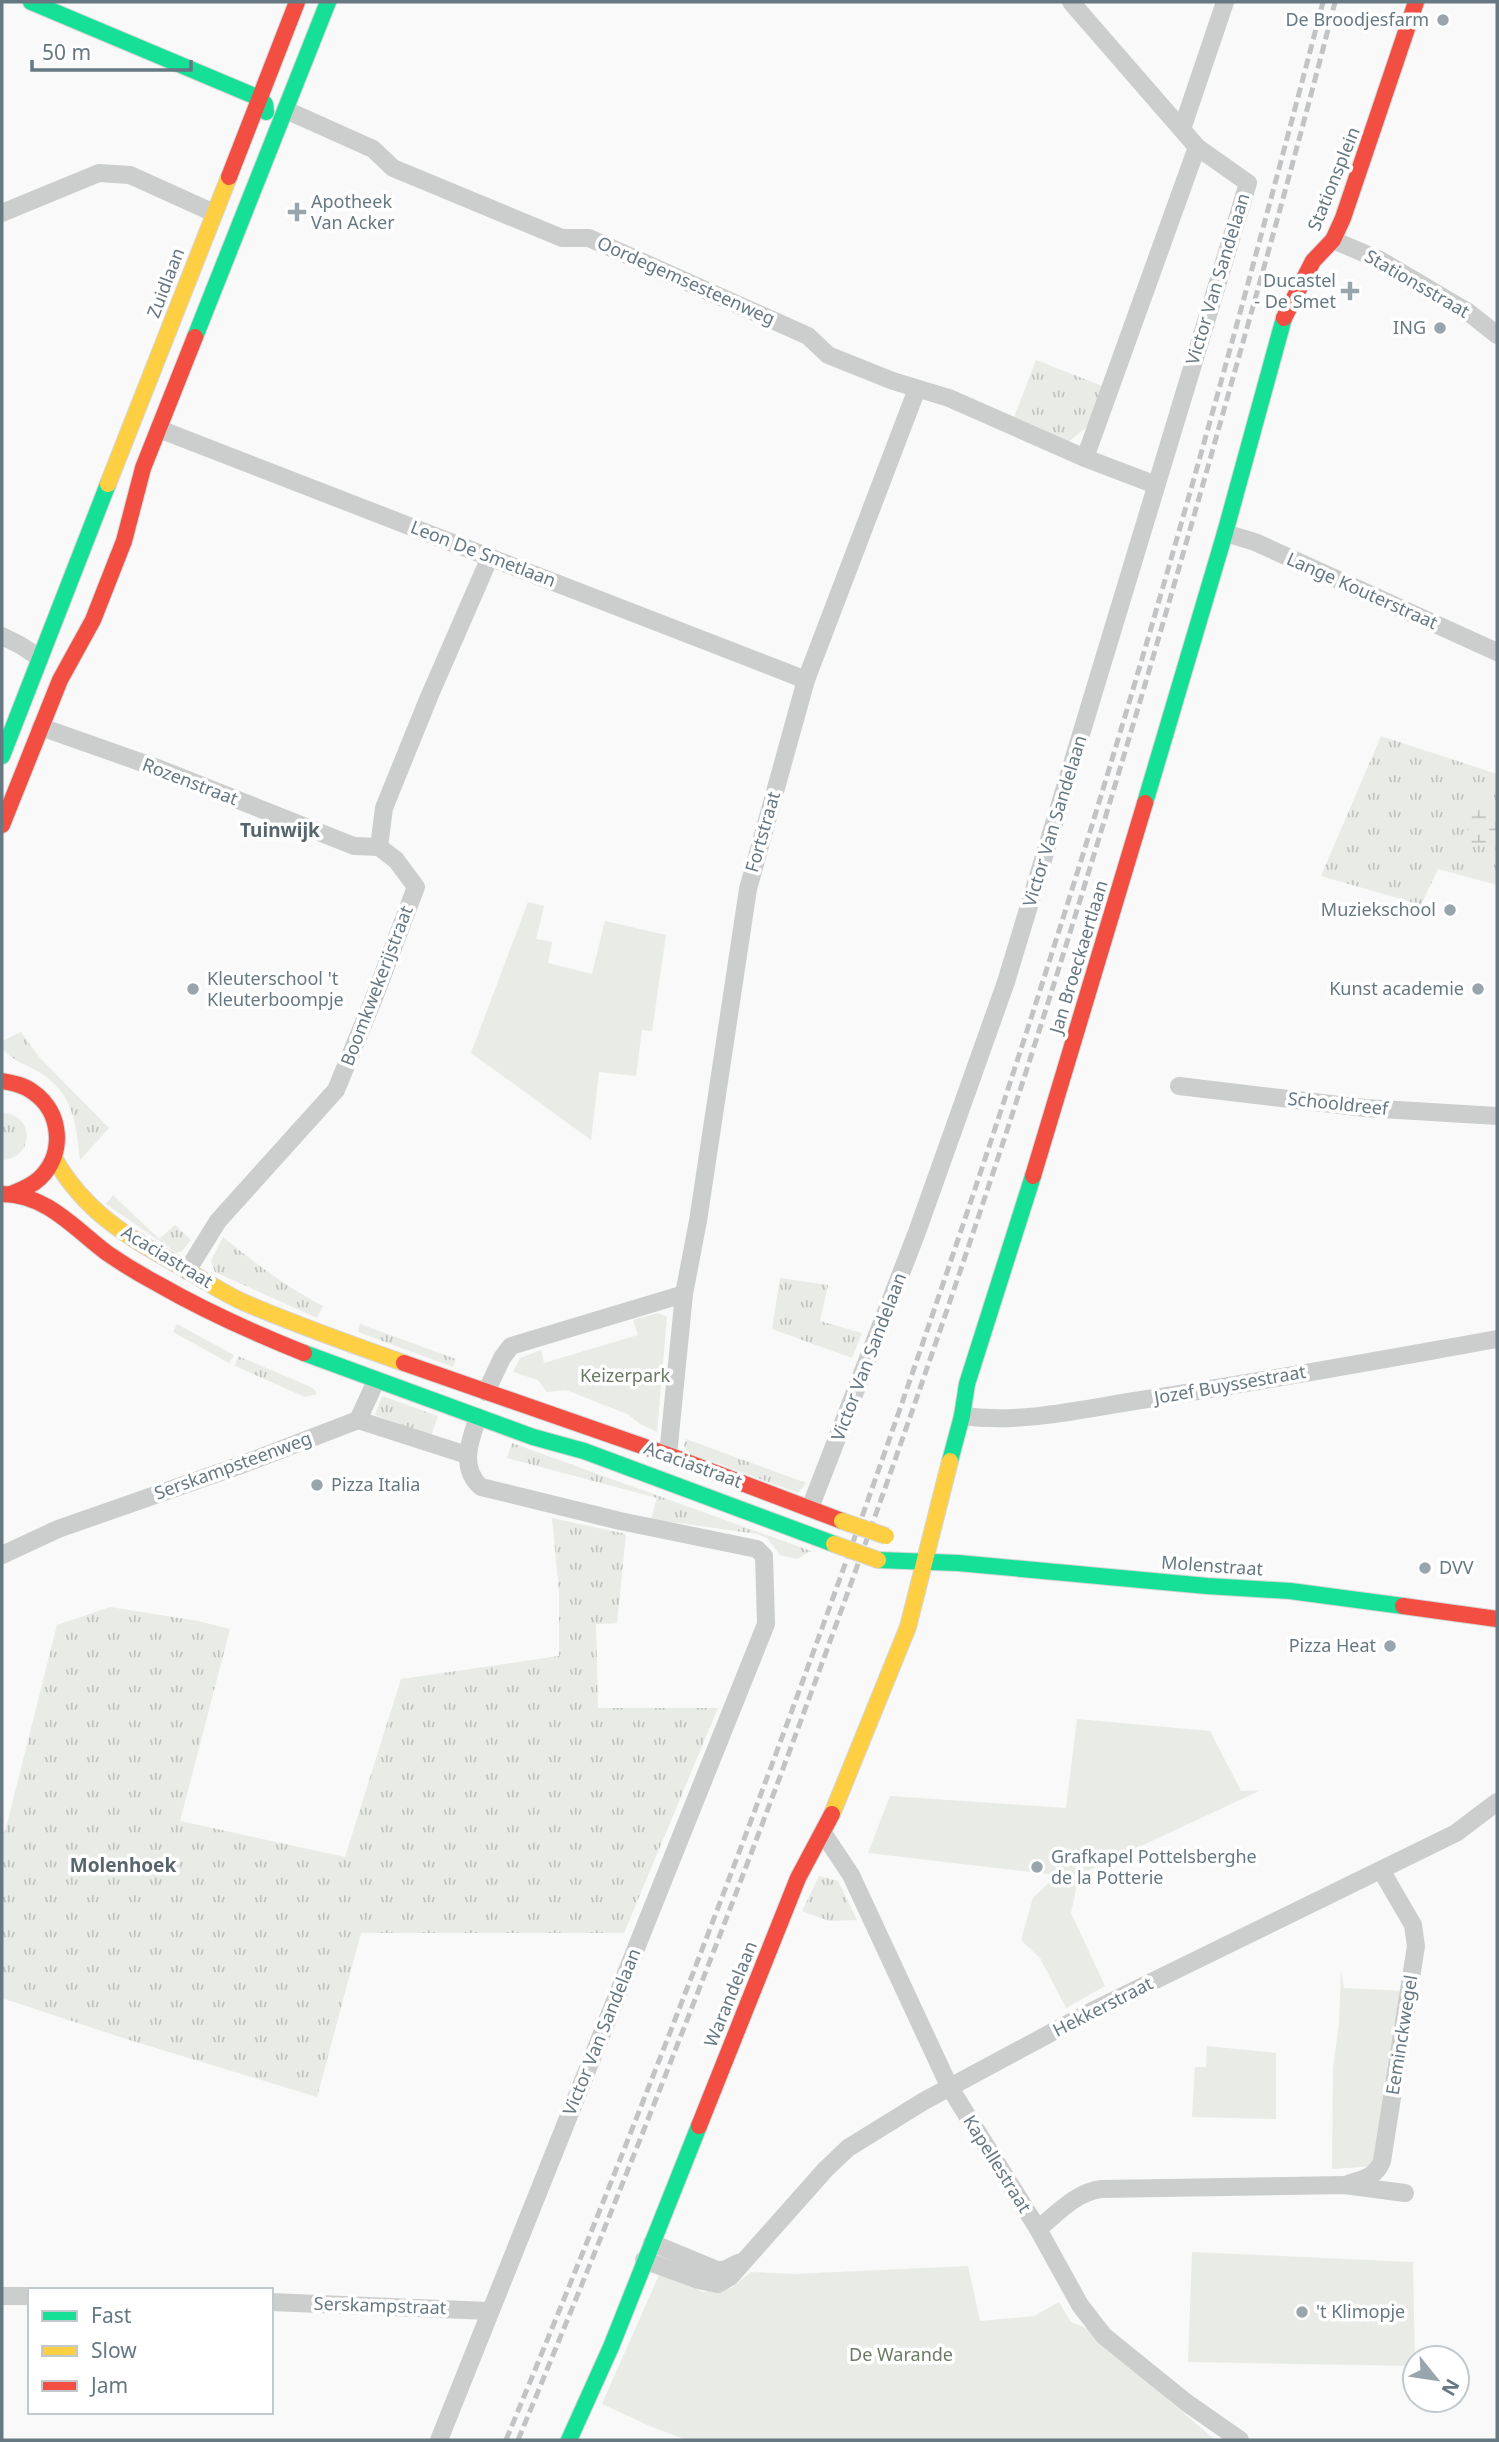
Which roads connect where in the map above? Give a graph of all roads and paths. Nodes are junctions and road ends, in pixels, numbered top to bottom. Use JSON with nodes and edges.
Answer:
{"nodes":[{"id":1,"x":31,"y":2,"type":"edge"},
{"id":2,"x":297,"y":2,"type":"edge"},
{"id":3,"x":314,"y":2,"type":"edge"},
{"id":4,"x":328,"y":2,"type":"edge"},
{"id":5,"x":1071,"y":2,"type":"edge"},
{"id":6,"x":1416,"y":2,"type":"edge"},
{"id":7,"x":1220,"y":3,"type":"edge"},
{"id":8,"x":305,"y":62,"type":"junction"},
{"id":9,"x":259,"y":98,"type":"junction"},
{"id":10,"x":286,"y":110,"type":"junction"},
{"id":11,"x":1182,"y":129,"type":"junction"},
{"id":12,"x":1197,"y":147,"type":"junction"},
{"id":13,"x":2,"y":213,"type":"edge"},
{"id":14,"x":214,"y":213,"type":"junction"},
{"id":15,"x":1333,"y":240,"type":"junction"},
{"id":16,"x":227,"y":260,"type":"junction"},
{"id":17,"x":1497,"y":334,"type":"edge"},
{"id":18,"x":1270,"y":363,"type":"joint"},
{"id":19,"x":917,"y":389,"type":"junction"},
{"id":20,"x":159,"y":429,"type":"junction"},
{"id":21,"x":1085,"y":458,"type":"junction"},
{"id":22,"x":108,"y":481,"type":"junction"},
{"id":23,"x":1156,"y":485,"type":"junction"},
{"id":24,"x":1225,"y":533,"type":"junction"},
{"id":25,"x":490,"y":557,"type":"junction"},
{"id":26,"x":110,"y":576,"type":"junction"},
{"id":27,"x":2,"y":636,"type":"edge"},
{"id":28,"x":1497,"y":652,"type":"edge"},
{"id":29,"x":40,"y":659,"type":"junction"},
{"id":30,"x":806,"y":680,"type":"junction"},
{"id":31,"x":41,"y":727,"type":"junction"},
{"id":32,"x":2,"y":755,"type":"edge"},
{"id":33,"x":2,"y":825,"type":"edge"},
{"id":34,"x":379,"y":847,"type":"junction"},
{"id":35,"x":4,"y":1080,"type":"edge"},
{"id":36,"x":1179,"y":1086,"type":"dead end"},
{"id":37,"x":1497,"y":1116,"type":"edge"},
{"id":38,"x":54,"y":1158,"type":"junction"},
{"id":39,"x":6,"y":1194,"type":"edge"},
{"id":40,"x":187,"y":1271,"type":"junction"},
{"id":41,"x":684,"y":1294,"type":"junction"},
{"id":42,"x":1497,"y":1339,"type":"edge"},
{"id":43,"x":376,"y":1381,"type":"junction"},
{"id":44,"x":486,"y":1392,"type":"junction"},
{"id":45,"x":962,"y":1416,"type":"junction"},
{"id":46,"x":478,"y":1417,"type":"junction"},
{"id":47,"x":358,"y":1420,"type":"junction"},
{"id":48,"x":467,"y":1455,"type":"junction"},
{"id":49,"x":668,"y":1455,"type":"junction"},
{"id":50,"x":657,"y":1478,"type":"junction"},
{"id":51,"x":810,"y":1508,"type":"junction"},
{"id":52,"x":2,"y":1555,"type":"edge"},
{"id":53,"x":923,"y":1561,"type":"junction"},
{"id":54,"x":1497,"y":1619,"type":"edge"},
{"id":55,"x":1497,"y":1802,"type":"edge"},
{"id":56,"x":823,"y":1833,"type":"junction"},
{"id":57,"x":1381,"y":1870,"type":"junction"},
{"id":58,"x":950,"y":2088,"type":"junction"},
{"id":59,"x":1344,"y":2185,"type":"junction"},
{"id":60,"x":1405,"y":2193,"type":"dead end"},
{"id":61,"x":1038,"y":2229,"type":"junction"},
{"id":62,"x":648,"y":2251,"type":"junction"},
{"id":63,"x":2,"y":2296,"type":"edge"},
{"id":64,"x":28,"y":2296,"type":"edge"},
{"id":65,"x":273,"y":2302,"type":"edge"},
{"id":66,"x":489,"y":2311,"type":"junction"},
{"id":67,"x":439,"y":2440,"type":"edge"},
{"id":68,"x":569,"y":2440,"type":"edge"},
{"id":69,"x":1240,"y":2440,"type":"edge"}],
"edges":[{"from":1,"to":9,"type":"main road"},
{"from":2,"to":9,"type":"main road","name":"Zuidlaan"},
{"from":3,"to":8,"type":"main road","name":"Zuidlaan"},
{"from":4,"to":8,"type":"main road","name":"Zuidlaan"},
{"from":5,"to":11,"type":"street"},
{"from":6,"to":15,"type":"main road","name":"Stationsplein"},
{"from":7,"to":11,"type":"street"},
{"from":8,"to":10,"type":"main road","name":"Zuidlaan"},
{"from":9,"to":14,"type":"main road","name":"Zuidlaan"},
{"from":9,"to":16,"type":"main road","name":"Zuidlaan"},
{"from":10,"to":16,"type":"main road","name":"Zuidlaan"},
{"from":10,"to":19,"type":"street","name":"Oordegemsesteenweg"},
{"from":11,"to":12,"type":"street"},
{"from":12,"to":21,"type":"street"},
{"from":12,"to":23,"type":"street","name":"Victor Van Sandelaan"},
{"from":13,"to":14,"type":"street"},
{"from":14,"to":22,"type":"main road","name":"Zuidlaan"},
{"from":15,"to":17,"type":"street","name":"Stationsstraat"},
{"from":15,"to":18,"type":"main road","name":"Stationsplein"},
{"from":16,"to":20,"type":"main road","name":"Zuidlaan"},
{"from":18,"to":24,"type":"main road","name":"Jan Broeckaertlaan"},
{"from":19,"to":21,"type":"street","name":"Oordegemsesteenweg"},
{"from":19,"to":30,"type":"street","name":"Fortstraat"},
{"from":20,"to":25,"type":"street","name":"Leon De Smetlaan"},
{"from":20,"to":26,"type":"main road","name":"Zuidlaan"},
{"from":21,"to":23,"type":"street","name":"Oordegemsesteenweg"},
{"from":22,"to":26,"type":"main road","name":"Zuidlaan"},
{"from":22,"to":29,"type":"main road","name":"Zuidlaan"},
{"from":23,"to":51,"type":"street","name":"Victor Van Sandelaan"},
{"from":24,"to":28,"type":"street","name":"Lange Kouterstraat"},
{"from":24,"to":45,"type":"main road","name":"Jan Broeckaertlaan"},
{"from":25,"to":30,"type":"street","name":"Leon De Smetlaan"},
{"from":25,"to":34,"type":"street"},
{"from":26,"to":31,"type":"main road","name":"Zuidlaan"},
{"from":27,"to":29,"type":"street"},
{"from":29,"to":32,"type":"main road","name":"Zuidlaan"},
{"from":30,"to":41,"type":"street","name":"Fortstraat"},
{"from":31,"to":33,"type":"main road","name":"Zuidlaan"},
{"from":31,"to":34,"type":"street","name":"Rozenstraat"},
{"from":34,"to":40,"type":"street","name":"Boomkwekerijstraat"},
{"from":35,"to":38,"type":"main road"},
{"from":36,"to":37,"type":"street","name":"Schooldreef"},
{"from":38,"to":39,"type":"main road","name":"Acaciastraat"},
{"from":38,"to":40,"type":"main road","name":"Acaciastraat"},
{"from":39,"to":43,"type":"main road","name":"Acaciastraat"},
{"from":40,"to":44,"type":"main road","name":"Acaciastraat"},
{"from":41,"to":44,"type":"street"},
{"from":41,"to":49,"type":"street","name":"Fortstraat"},
{"from":42,"to":45,"type":"street","name":"Jozef Buyssestraat"},
{"from":43,"to":46,"type":"main road","name":"Acaciastraat"},
{"from":43,"to":47,"type":"street"},
{"from":44,"to":49,"type":"main road","name":"Acaciastraat"},
{"from":45,"to":53,"type":"main road","name":"Jan Broeckaertlaan"},
{"from":46,"to":48,"type":"street"},
{"from":46,"to":50,"type":"main road","name":"Acaciastraat"},
{"from":47,"to":48,"type":"street"},
{"from":47,"to":52,"type":"street","name":"Serskampsteenweg"},
{"from":48,"to":66,"type":"street","name":"Victor Van Sandelaan"},
{"from":49,"to":50,"type":"main road"},
{"from":49,"to":51,"type":"main road","name":"Acaciastraat"},
{"from":50,"to":53,"type":"main road","name":"Acaciastraat","bridge":true},
{"from":51,"to":53,"type":"main road","name":"Acaciastraat","bridge":true},
{"from":53,"to":54,"type":"main road","name":"Molenstraat"},
{"from":53,"to":56,"type":"main road","name":"Warandelaan"},
{"from":55,"to":57,"type":"street","name":"Hekkerstraat"},
{"from":56,"to":58,"type":"street","name":"Kapellestraat"},
{"from":56,"to":62,"type":"main road","name":"Warandelaan"},
{"from":57,"to":58,"type":"street","name":"Hekkerstraat"},
{"from":57,"to":59,"type":"street","name":"Eeminckwegel"},
{"from":58,"to":61,"type":"street","name":"Kapellestraat"},
{"from":58,"to":62,"type":"street","name":"Hekkerstraat"},
{"from":59,"to":60,"type":"street","name":"Eeminckwegel"},
{"from":59,"to":61,"type":"street","name":"Eeminckwegel"},
{"from":61,"to":69,"type":"street","name":"Kapellestraat"},
{"from":62,"to":68,"type":"main road","name":"Warandelaan"},
{"from":63,"to":64,"type":"street"},
{"from":65,"to":66,"type":"street","name":"Serskampstraat"},
{"from":66,"to":67,"type":"street","name":"Victor Van Sandelaan"}]}
